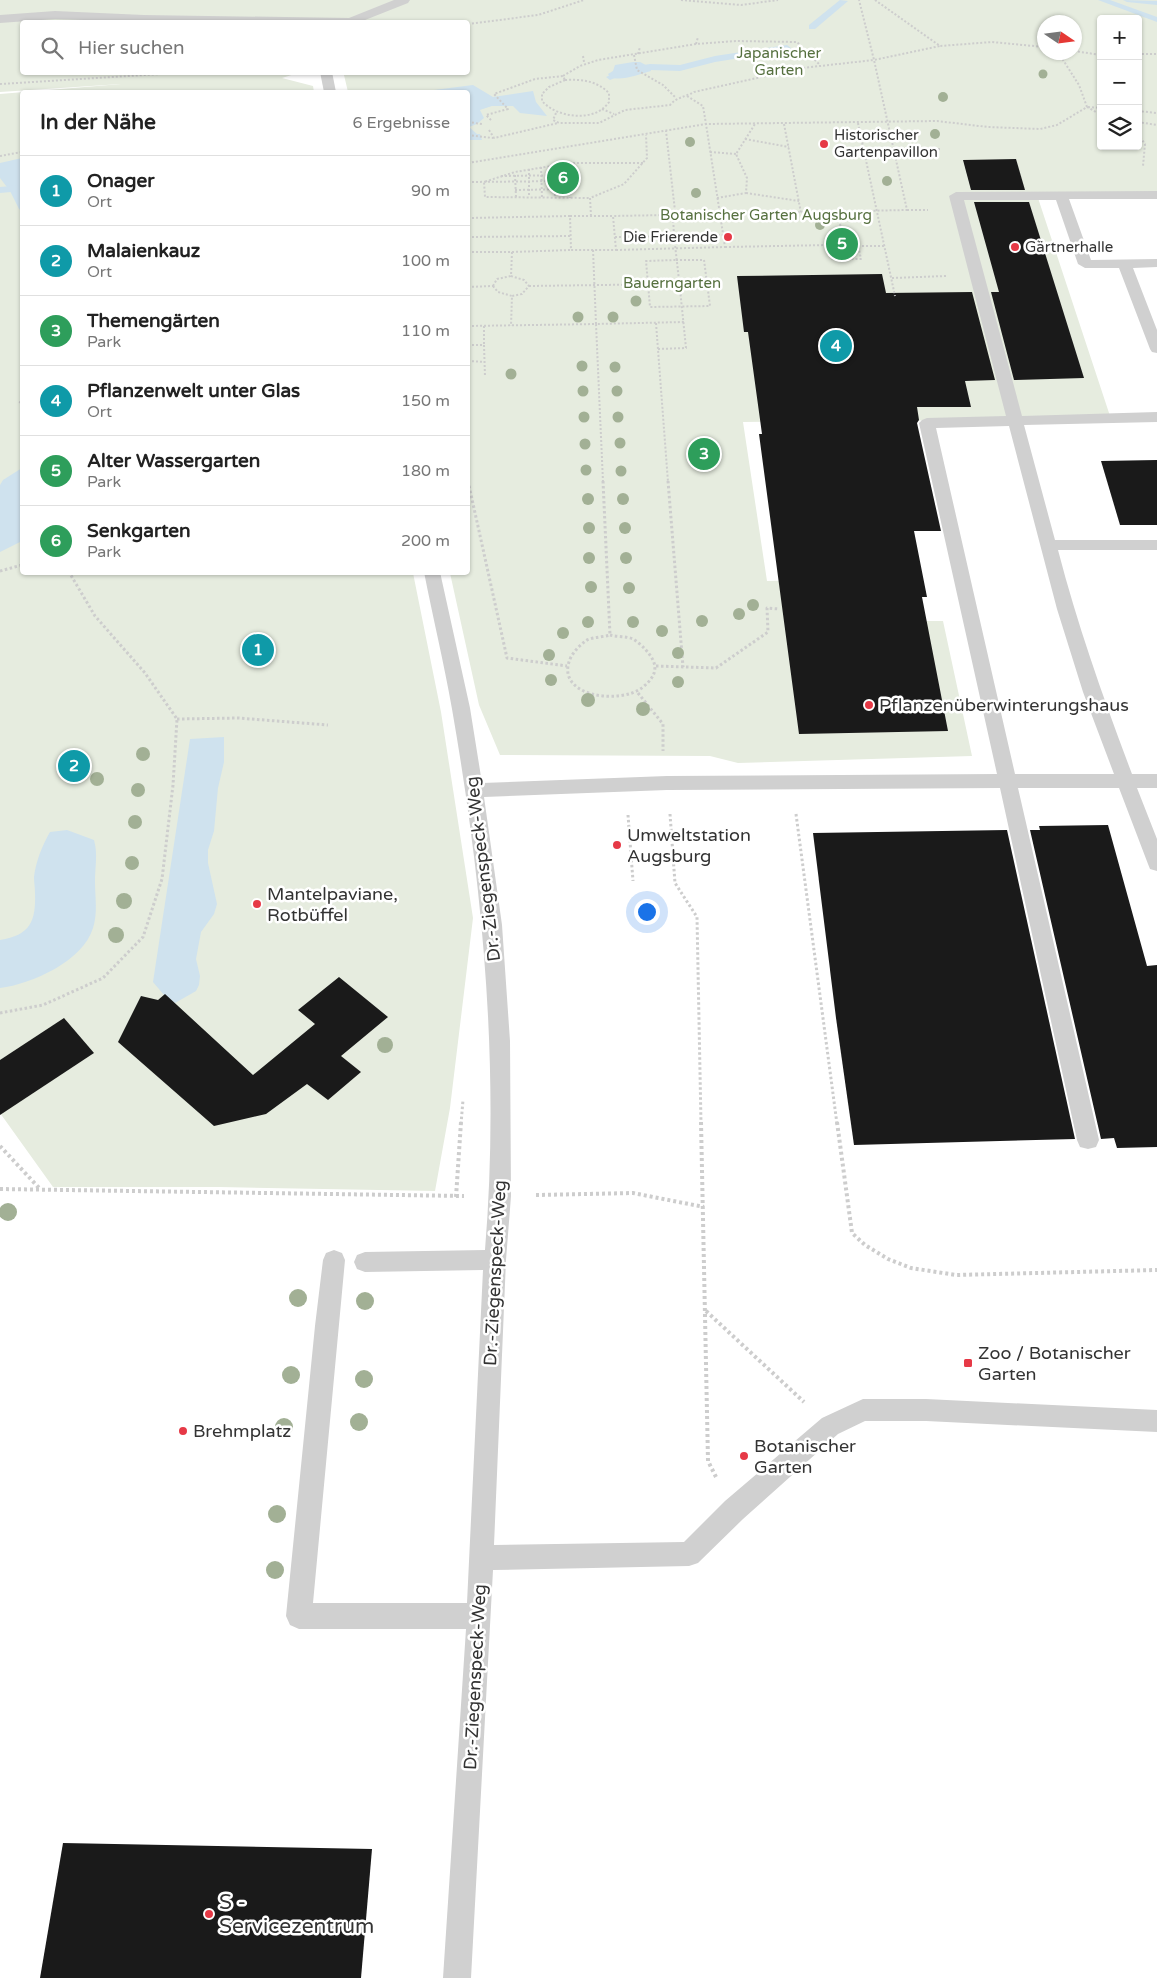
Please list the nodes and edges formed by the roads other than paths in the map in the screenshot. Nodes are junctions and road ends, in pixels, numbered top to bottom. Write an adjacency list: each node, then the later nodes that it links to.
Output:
1 (404, 0): 4 (lane)
2 (0, 19): 3 (lane)
3 (213, 20)
4 (355, 20)
5 (327, 75): 6 (lane)
6 (330, 90)
7 (1157, 194): 8 (lane)
8 (1061, 196): 10 (lane); 13 (lane)
9 (1157, 263): 10 (lane)
10 (1125, 264): 11 (lane)
11 (1157, 348)
12 (1157, 417): 13 (lane)
13 (1016, 420): 14 (lane); 19 (lane)
14 (1048, 545): 15 (lane); 17 (lane)
15 (1157, 545)
16 (433, 575): 20 (lane, Dr.-Ziegenspeck-Weg)
17 (1126, 781): 18 (lane); 19 (lane); 21 (lane)
18 (1157, 781)
19 (1009, 782): 20 (lane); 22 (lane)
20 (474, 790): 24 (lane, Dr.-Ziegenspeck-Weg)
21 (1157, 864)
22 (1088, 1140)
23 (334, 1260): 28 (lane)
24 (495, 1260): 25 (lane); 27 (lane, Dr.-Ziegenspeck-Weg)
25 (365, 1262)
26 (1157, 1421): 27 (lane)
27 (481, 1558): 28 (lane, Dr.-Ziegenspeck-Weg)
28 (479, 1616): 29 (lane, Dr.-Ziegenspeck-Weg)
29 (457, 1978)

